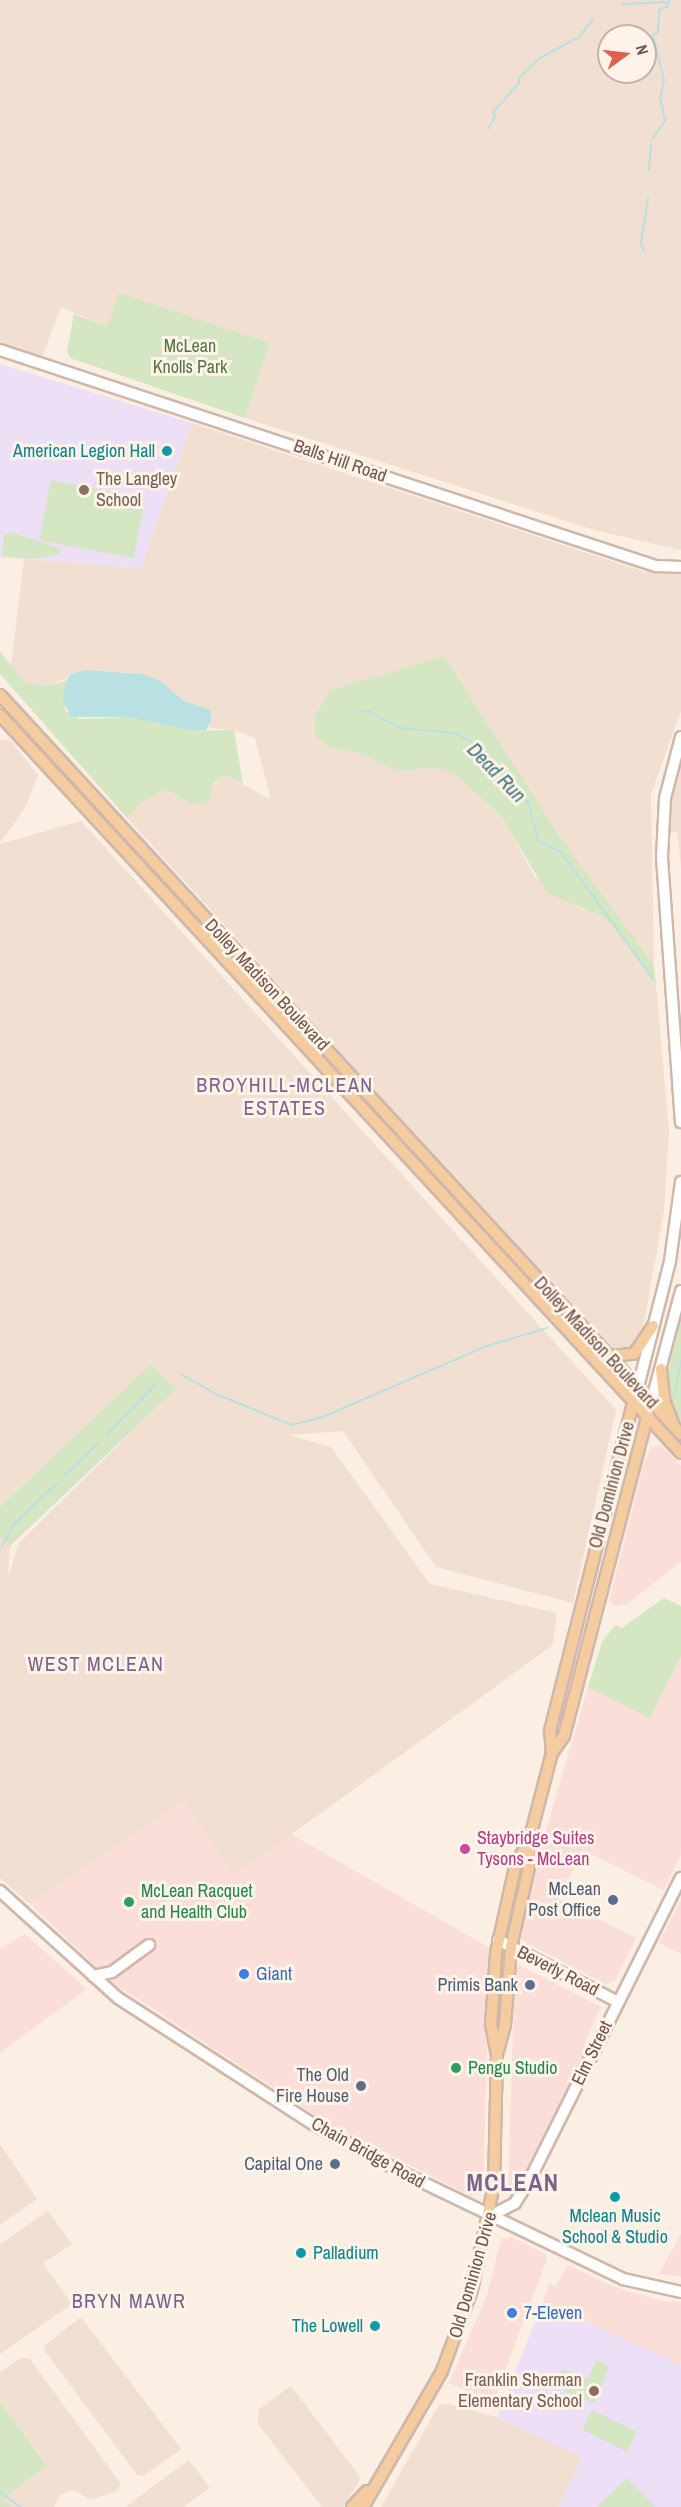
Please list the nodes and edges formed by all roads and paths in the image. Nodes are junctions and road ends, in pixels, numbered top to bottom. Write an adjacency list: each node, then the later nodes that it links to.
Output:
1 (0, 350): 2 (main road, Balls Hill Road)
2 (681, 567)
3 (0, 694): 10 (main road, Dolley Madison Boulevard)
4 (0, 715): 13 (main road, Dolley Madison Boulevard)
5 (681, 737): 6 (main road)
6 (681, 1122)
7 (681, 1182): 9 (main road, Old Dominion Drive)
8 (681, 1291): 11 (main road, Old Dominion Drive)
9 (653, 1326): 10 (main road); 12 (main road, Old Dominion Drive)
10 (609, 1356): 12 (main road, Dolley Madison Boulevard)
11 (660, 1369): 14 (main road, Old Dominion Drive); 16 (main road)
12 (638, 1388): 13 (main road, Old Dominion Drive); 14 (main road, Dolley Madison Boulevard)
13 (634, 1402): 15 (main road, Dolley Madison Boulevard); 20 (main road, Old Dominion Drive)
14 (651, 1403): 15 (main road, Old Dominion Drive); 16 (main road, Dolley Madison Boulevard)
15 (647, 1417): 17 (main road, Dolley Madison Boulevard); 18 (main road, Old Dominion Drive)
16 (678, 1432)
17 (669, 1441): 18 (main road); 19 (main road, Dolley Madison Boulevard)
18 (641, 1443): 20 (main road, Old Dominion Drive)
19 (681, 1453)
20 (552, 1753): 21 (main road, Old Dominion Drive)
21 (529, 1841): 24 (main road, Old Dominion Drive); 26 (main road, Old Dominion Drive)
22 (681, 1878): 28 (main road, Elm Street)
23 (0, 1890): 27 (main road, Chain Bridge Road)
24 (498, 1940): 26 (main road, Beverly Road); 29 (main road, Old Dominion Drive)
25 (149, 1945): 27 (main road)
26 (511, 1947): 28 (main road, Beverly Road); 29 (main road, Old Dominion Drive)
27 (93, 1976): 30 (main road, Chain Bridge Road)
28 (618, 2002): 30 (main road, Elm Street)
29 (497, 2055): 30 (main road, Old Dominion Drive)
30 (490, 2216): 31 (main road, Chain Bridge Road); 32 (main road, Old Dominion Drive)
31 (681, 2292)
32 (380, 2477): 33 (main road); 34 (main road, Old Dominion Drive)
33 (352, 2507)
34 (363, 2507)

